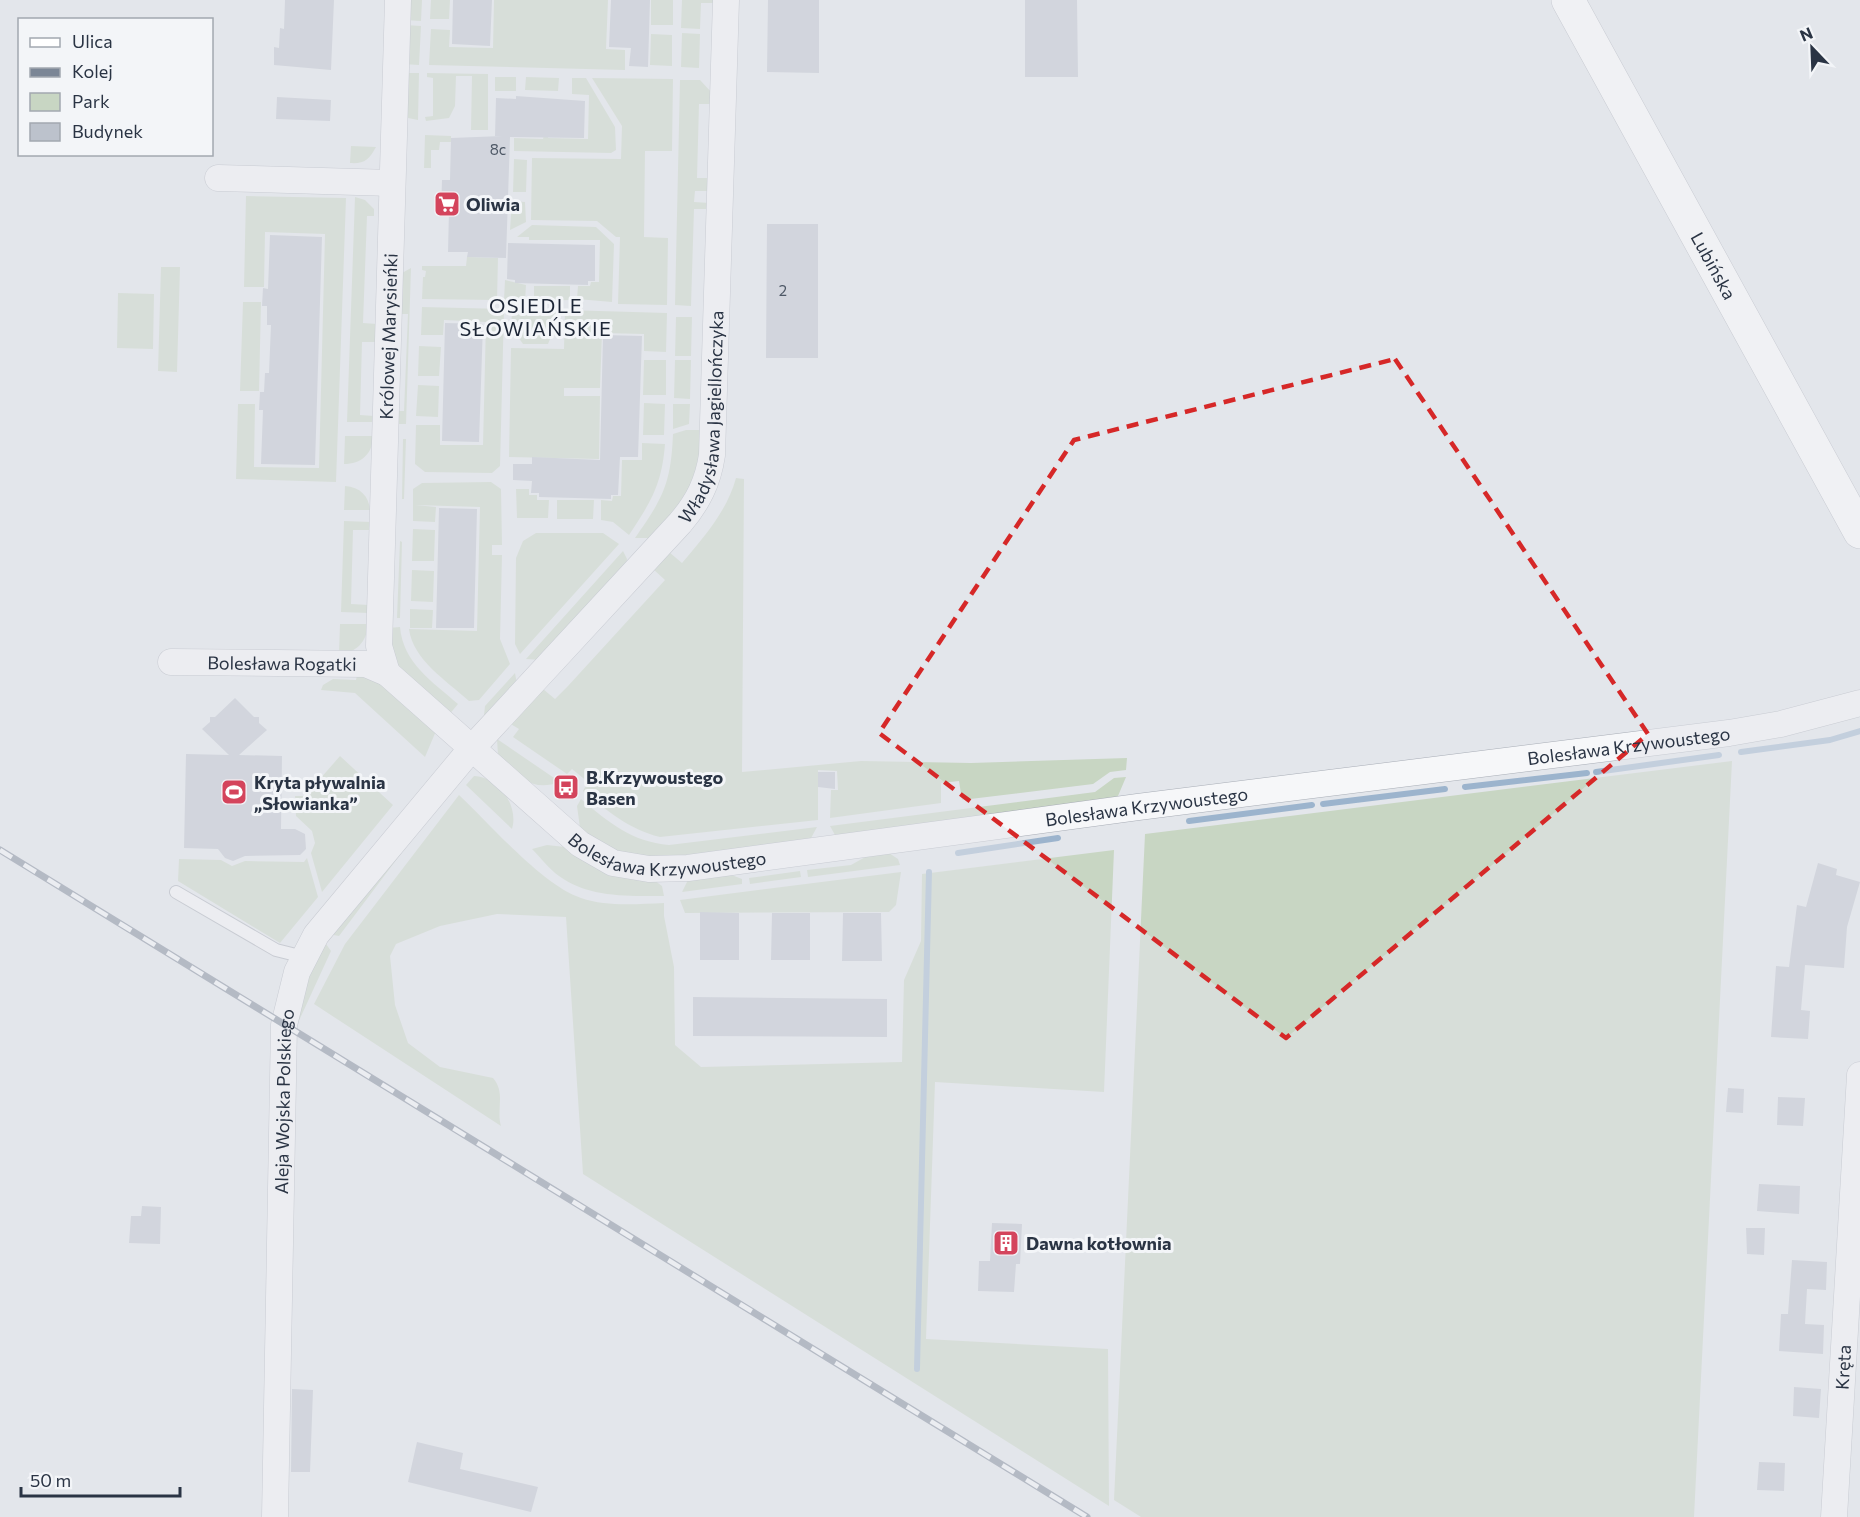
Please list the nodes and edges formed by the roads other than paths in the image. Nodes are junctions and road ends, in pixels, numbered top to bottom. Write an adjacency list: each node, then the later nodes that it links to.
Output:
1 (398, 0): 5 (street, Królowej Marysieńki)
2 (726, 0): 10 (street, Władysława Jagiellończyka)
3 (1568, 0): 6 (main road, Lubińska)
4 (218, 178): 5 (street)
5 (392, 183): 8 (street, Królowej Marysieńki)
6 (1860, 532)
7 (171, 662): 8 (street, Bolesława Rogatki)
8 (387, 673): 10 (street, Bolesława Rogatki)
9 (1860, 703): 10 (street, Bolesława Krzywoustego)
10 (471, 749): 12 (street, Aleja Wojska Polskiego)
11 (176, 892): 12 (lane)
12 (304, 957): 14 (street, Aleja Wojska Polskiego)
13 (1860, 1075): 15 (street, Kręta)
14 (275, 1517)
15 (1834, 1517)

